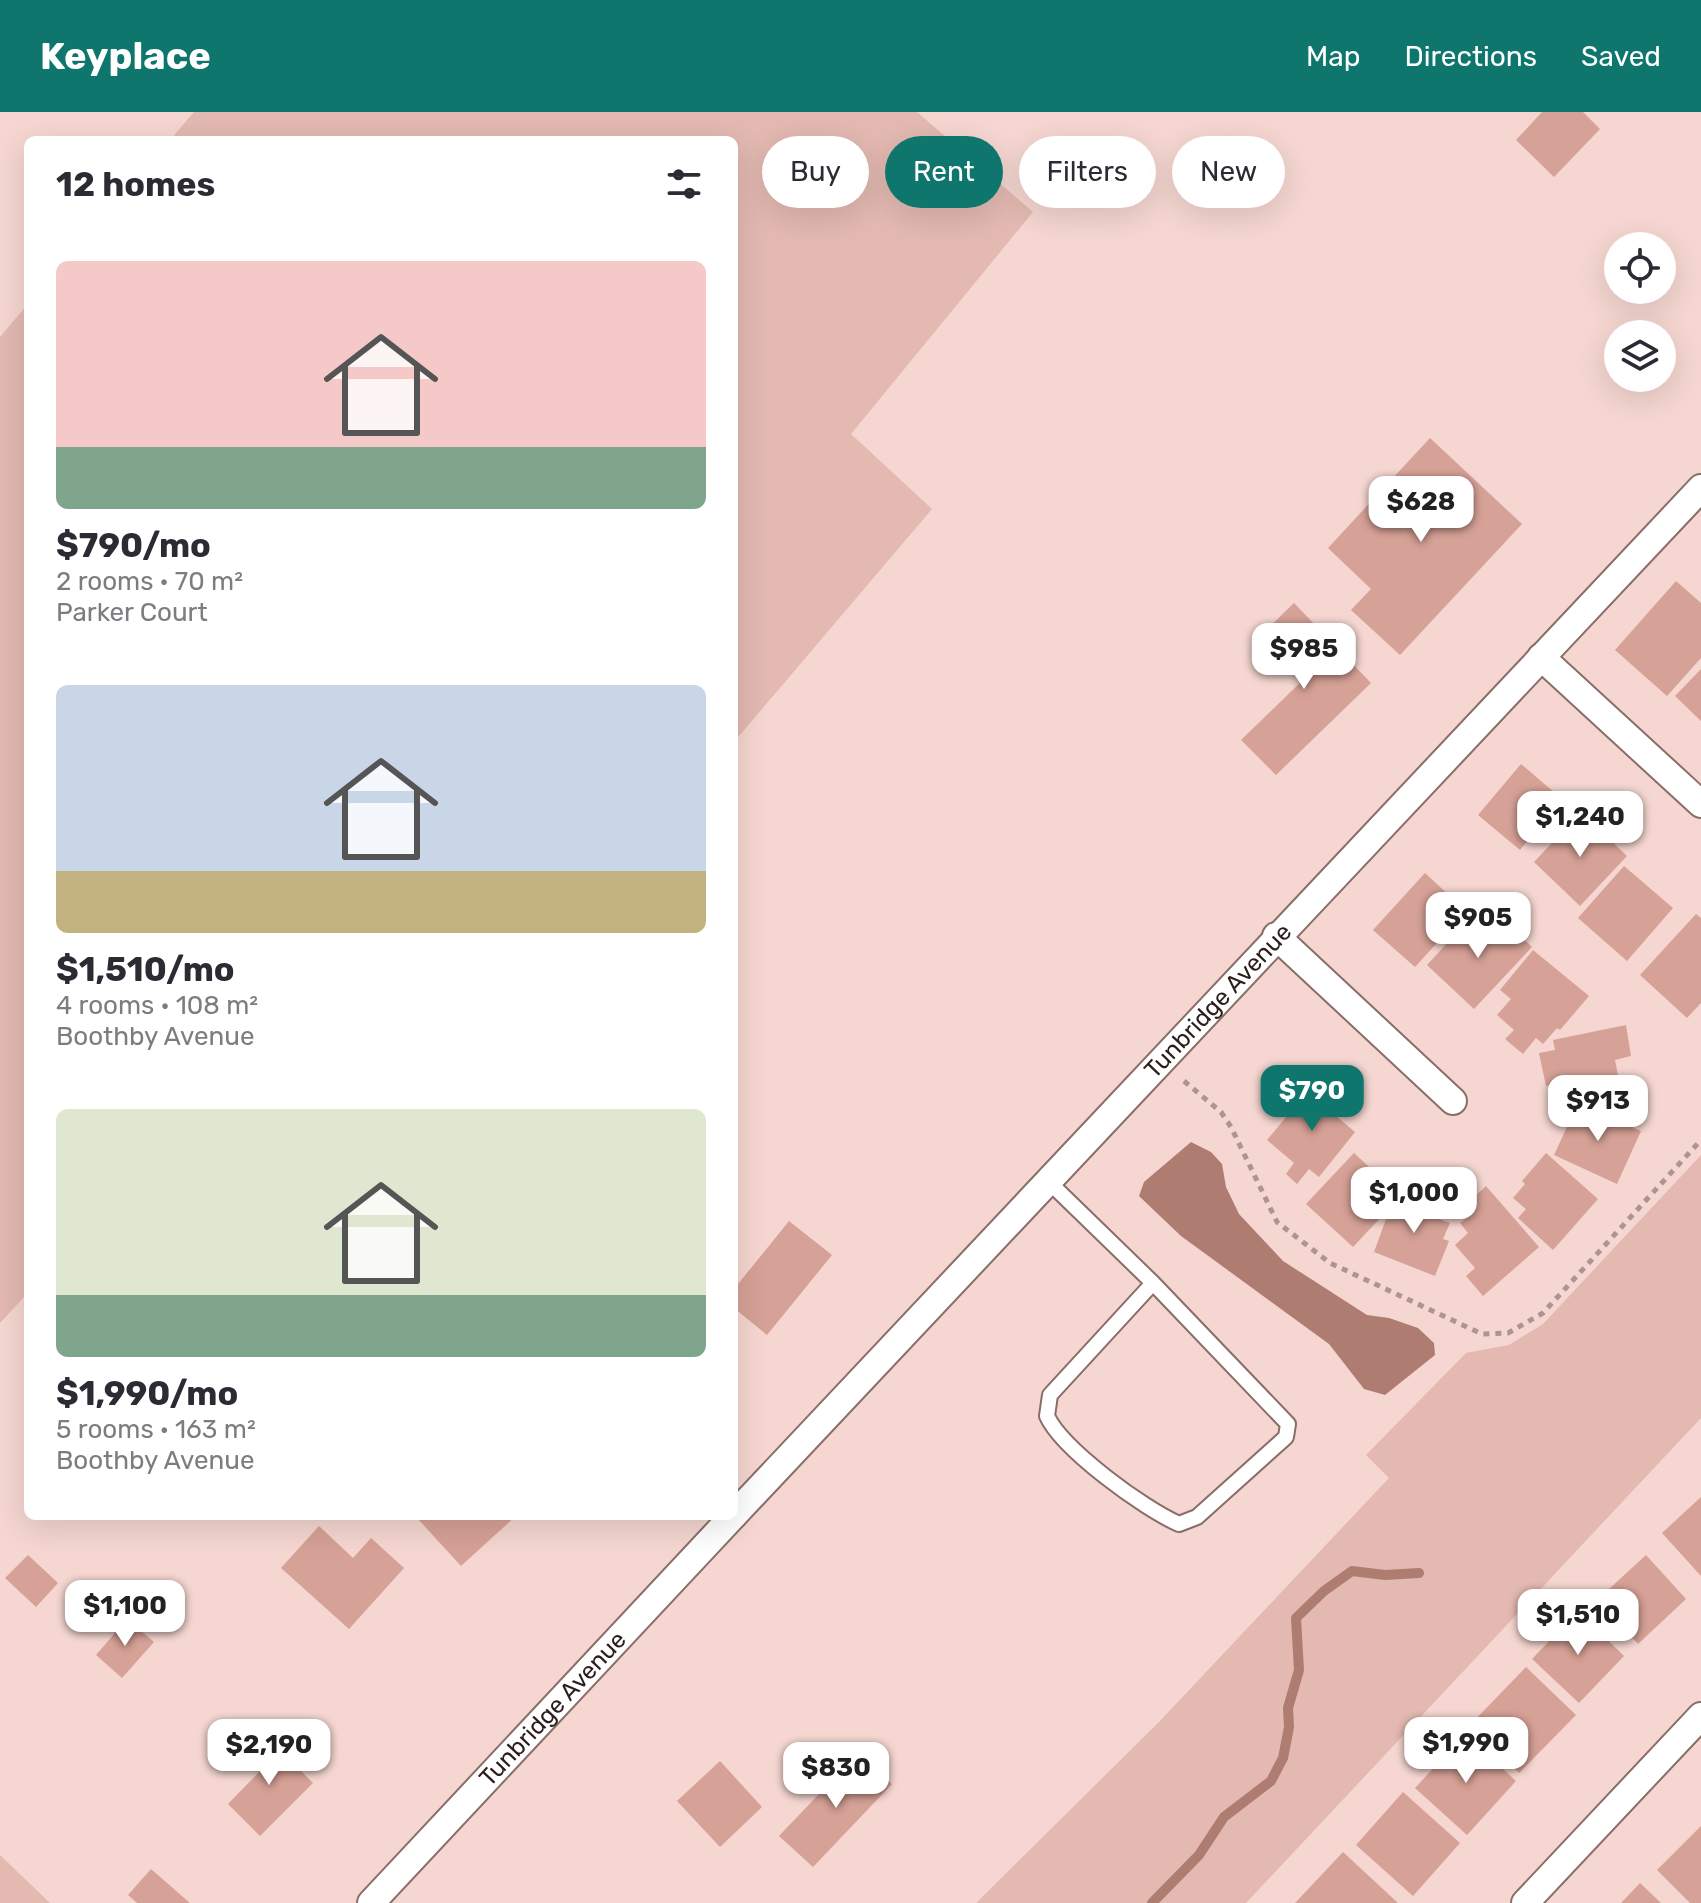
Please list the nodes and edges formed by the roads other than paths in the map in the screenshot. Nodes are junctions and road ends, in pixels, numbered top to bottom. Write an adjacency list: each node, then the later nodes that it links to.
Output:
1 (1701, 488): 2 (street, Tunbridge Avenue)
2 (1541, 657): 3 (street); 4 (street, Tunbridge Avenue)
3 (1701, 804)
4 (1276, 936): 5 (street); 6 (street, Tunbridge Avenue)
5 (1453, 1101)
6 (1048, 1181): 7 (lane); 8 (street, Tunbridge Avenue)
7 (1153, 1283): 7 (lane)
8 (738, 1512)
9 (730, 1520): 11 (street, Tunbridge Avenue)
10 (1701, 1716): 12 (street)
11 (371, 1903)
12 (1525, 1903)

